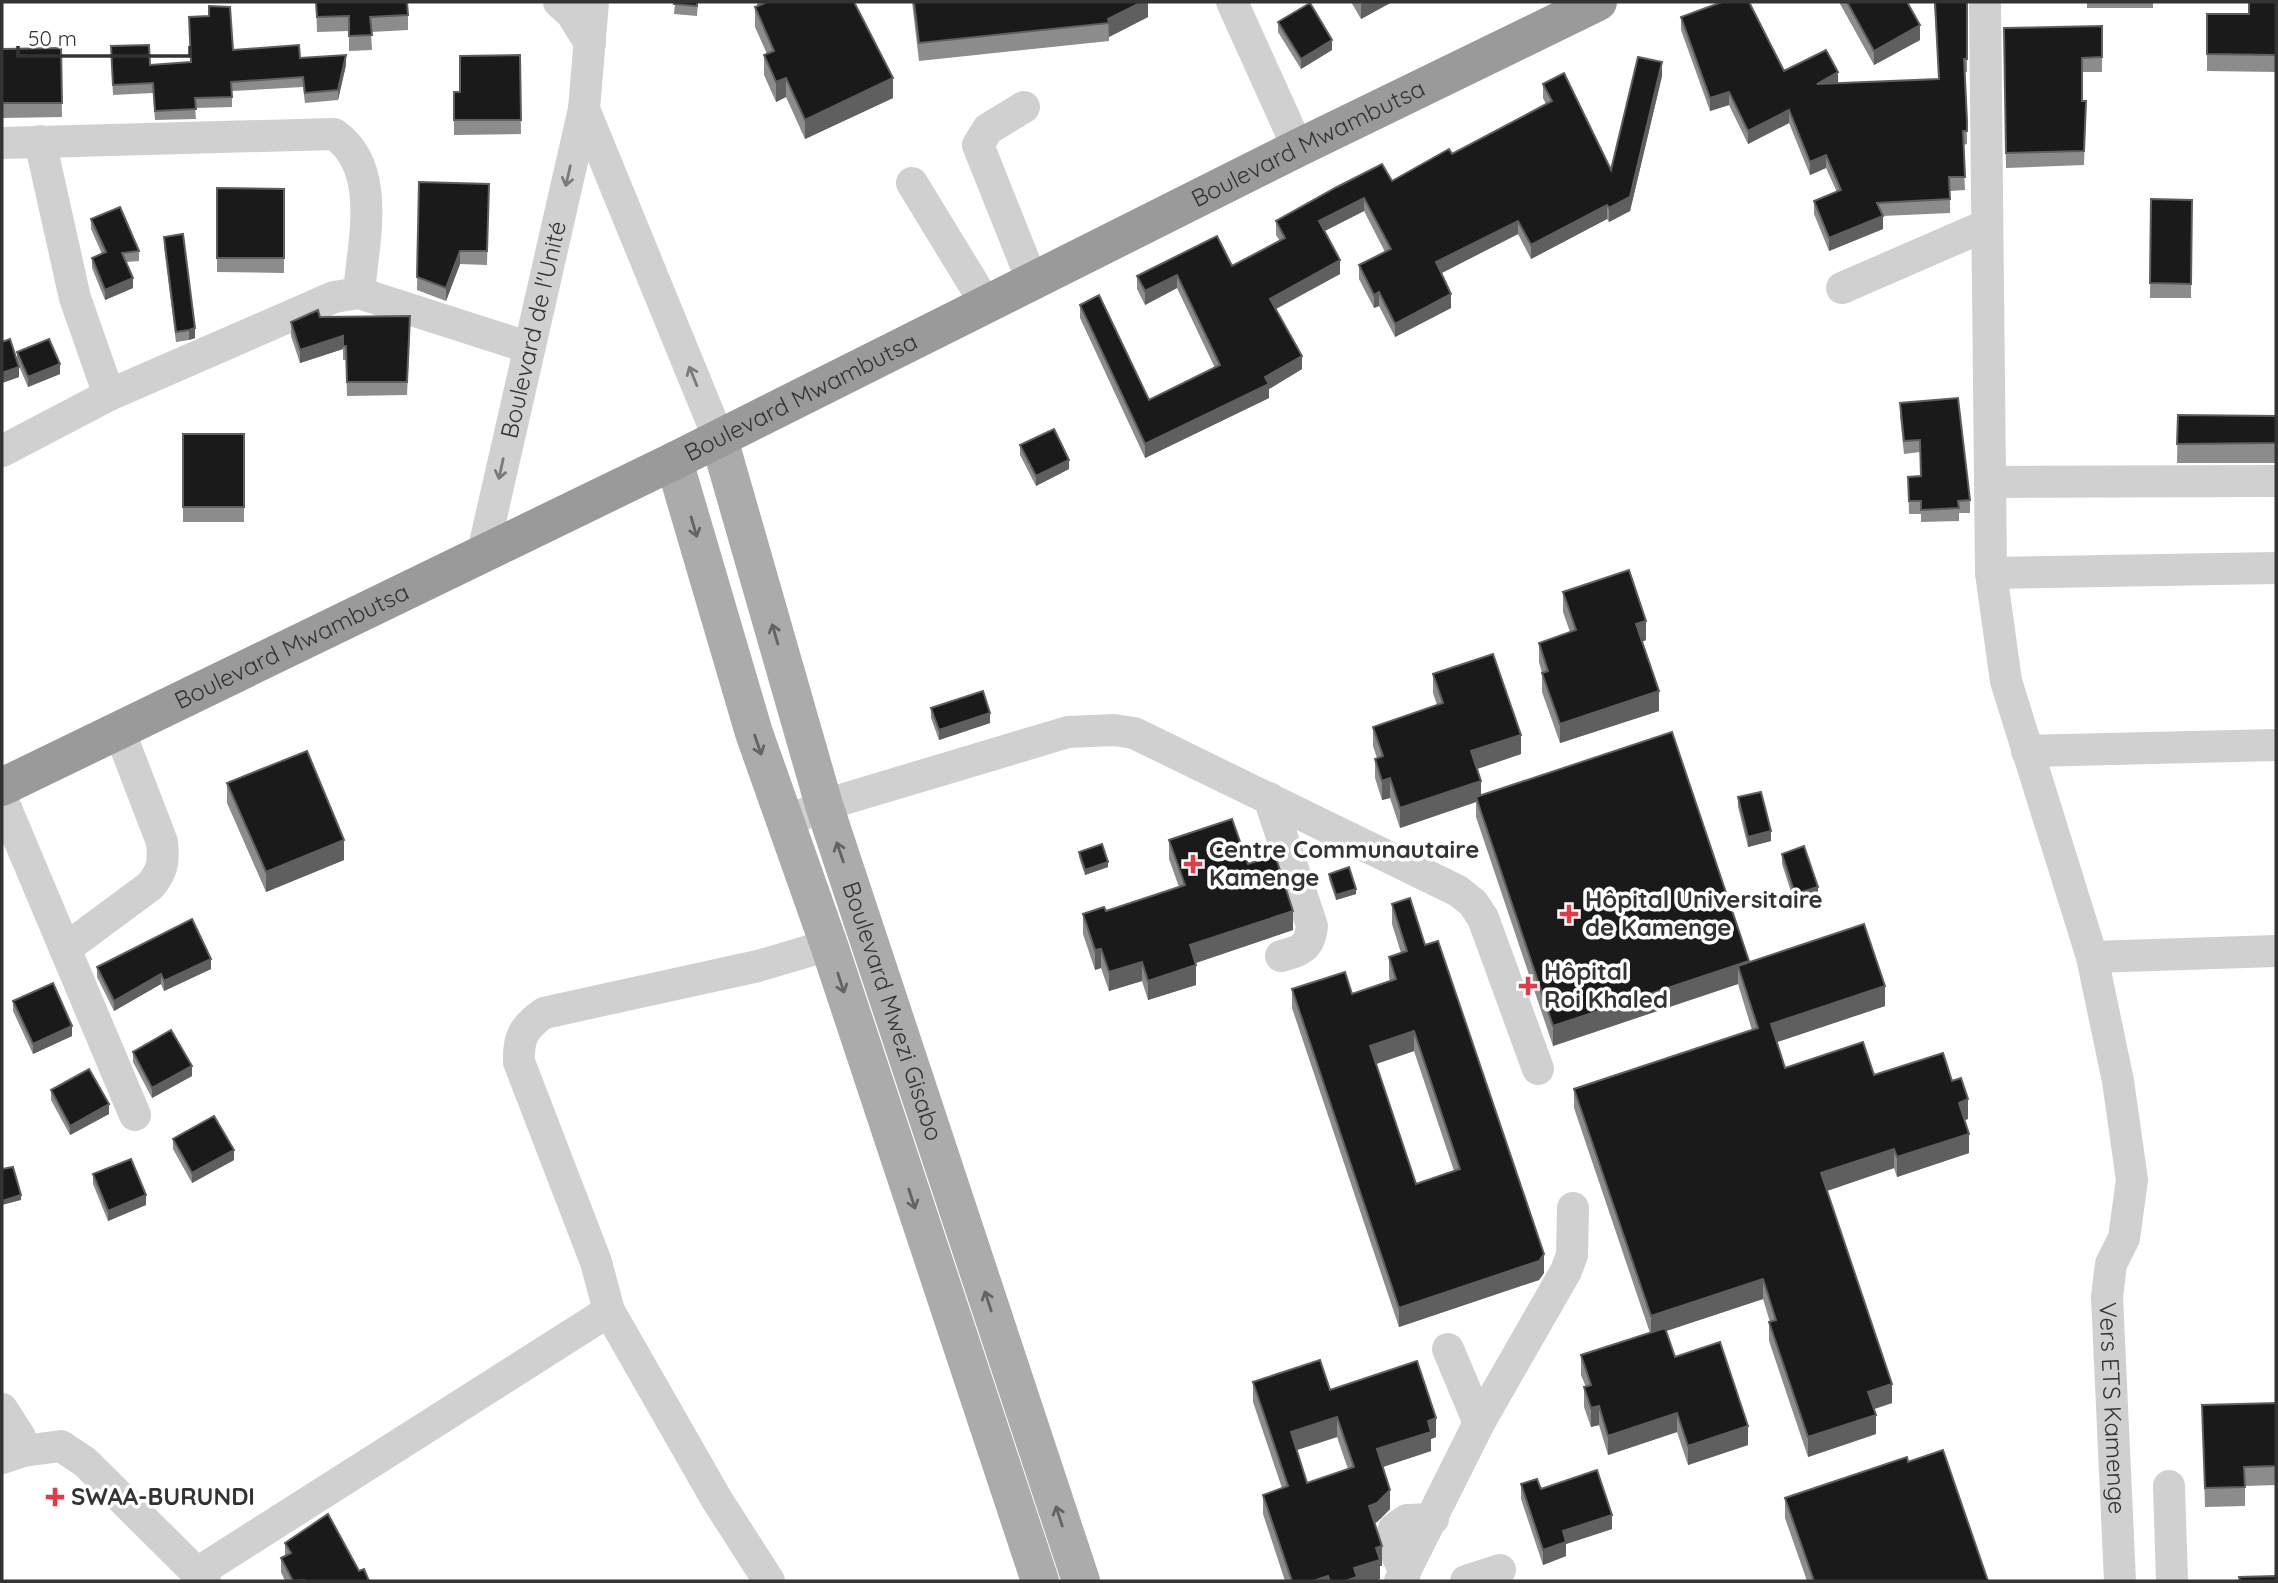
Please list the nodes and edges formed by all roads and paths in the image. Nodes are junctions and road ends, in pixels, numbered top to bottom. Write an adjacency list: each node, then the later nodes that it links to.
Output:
1 (559, 2): 6 (street)
2 (593, 2): 6 (street, Boulevard de l'Unité)
3 (1232, 2): 11 (street)
4 (1598, 2): 11 (highway, Boulevard Mwambutsa)
5 (1984, 2): 13 (street, Vers ETS Kamenge)
6 (590, 43): 8 (street, Boulevard de l'Unité)
7 (1024, 107): 14 (street)
8 (584, 109): 18 (street, Boulevard de l'Unité, one-way to 18); 20 (street, Boulevard de l'Unité, one-way to 8)
9 (40, 141): 10 (street); 16 (street); 19 (street)
10 (2, 143)
11 (1297, 148): 14 (highway, Boulevard Mwambutsa)
12 (912, 183): 17 (street)
13 (1987, 225): 15 (street); 24 (street, Vers ETS Kamenge)
14 (1033, 283): 17 (highway, Boulevard Mwambutsa)
15 (1842, 288)
16 (359, 293): 18 (street); 19 (street)
17 (987, 306): 20 (highway, Boulevard Mwambutsa)
18 (527, 347): 25 (street, Boulevard de l'Unité, one-way to 25)
19 (109, 395): 21 (street)
20 (719, 439): 22 (highway, Boulevard Mwambutsa); 34 (main road, Boulevard Mwezi Gisabo, one-way to 20)
21 (2, 451)
22 (674, 461): 25 (highway, Boulevard Mwambutsa); 35 (main road, Boulevard Mwezi Gisabo, one-way to 35)
23 (2276, 481): 24 (street)
24 (1990, 482): 27 (street, Vers ETS Kamenge)
25 (482, 552): 28 (highway, Boulevard Mwambutsa)
26 (2276, 568): 27 (street)
27 (1991, 573): 30 (street, Vers ETS Kamenge)
28 (119, 730): 31 (highway, Boulevard Mwambutsa); 37 (street)
29 (2276, 745): 30 (street)
30 (2027, 751): 40 (street, Vers ETS Kamenge)
31 (2, 788)
32 (1269, 798): 34 (street); 39 (street); 41 (street)
33 (2, 799): 37 (street)
34 (824, 805): 35 (street); 45 (main road, Boulevard Mwezi Gisabo, one-way to 34)
35 (784, 823): 36 (main road, Boulevard Mwezi Gisabo)
36 (829, 945): 44 (street); 47 (main road, Boulevard Mwezi Gisabo, one-way to 47)
37 (65, 949): 42 (street)
38 (2276, 951): 40 (street)
39 (1281, 956)
40 (2092, 957): 59 (street, Vers ETS Kamenge)
41 (1538, 1069)
42 (135, 1115)
43 (1573, 1208): 49 (street)
44 (609, 1311): 53 (street); 55 (street)
45 (1004, 1349): 47 (main road); 57 (main road, Boulevard Mwezi Gisabo, one-way to 45)
46 (1448, 1349): 49 (street)
47 (966, 1363): 56 (main road, Boulevard Mwezi Gisabo)
48 (2, 1409): 50 (street)
49 (1479, 1423): 54 (street)
50 (12, 1455): 53 (street)
51 (2169, 1486): 60 (street)
52 (1500, 1570): 58 (street)
53 (201, 1577)
54 (1402, 1577)
55 (769, 1581)
56 (1040, 1581)
57 (1081, 1581)
58 (1466, 1581)
59 (2120, 1581)
60 (2172, 1581)

